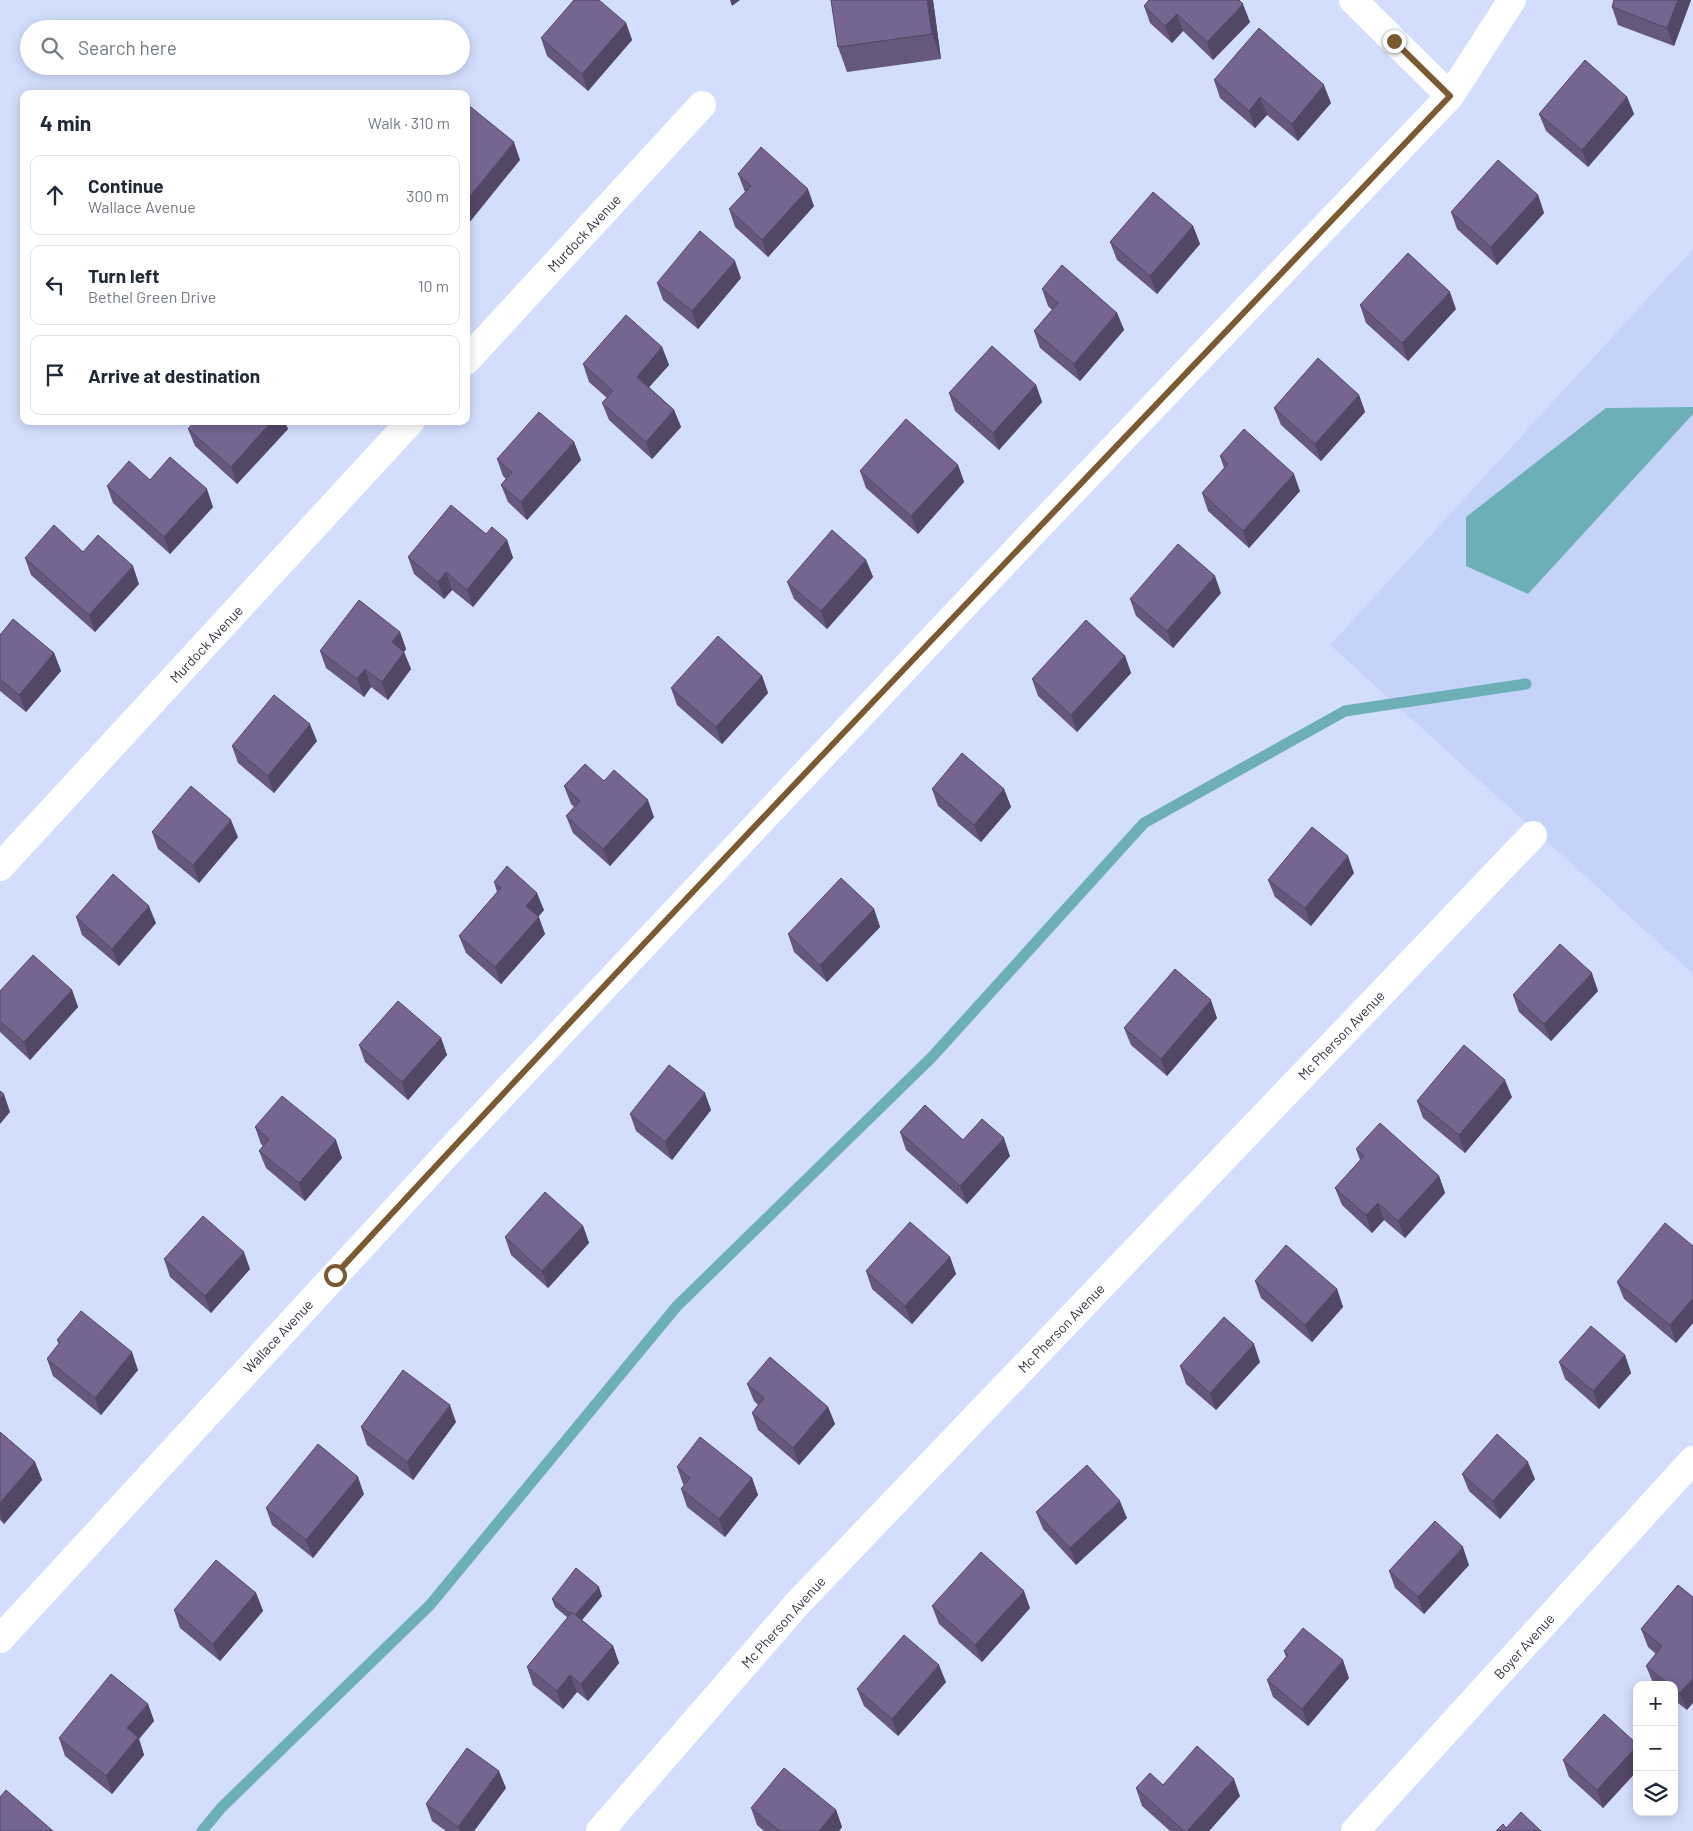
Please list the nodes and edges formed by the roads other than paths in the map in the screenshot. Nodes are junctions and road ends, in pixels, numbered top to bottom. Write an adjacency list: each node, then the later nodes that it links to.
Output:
1 (1353, 0): 3 (street)
2 (1512, 0): 3 (street, Wallace Avenue)
3 (1450, 96): 10 (street, Wallace Avenue)
4 (702, 105): 5 (street, Murdock Avenue)
5 (470, 358)
6 (407, 425): 8 (street, Murdock Avenue)
7 (1533, 835): 11 (street, Mc Pherson Avenue)
8 (0, 868)
9 (1693, 1460): 12 (street, Boyer Avenue)
10 (0, 1639)
11 (600, 1831)
12 (1355, 1831)

